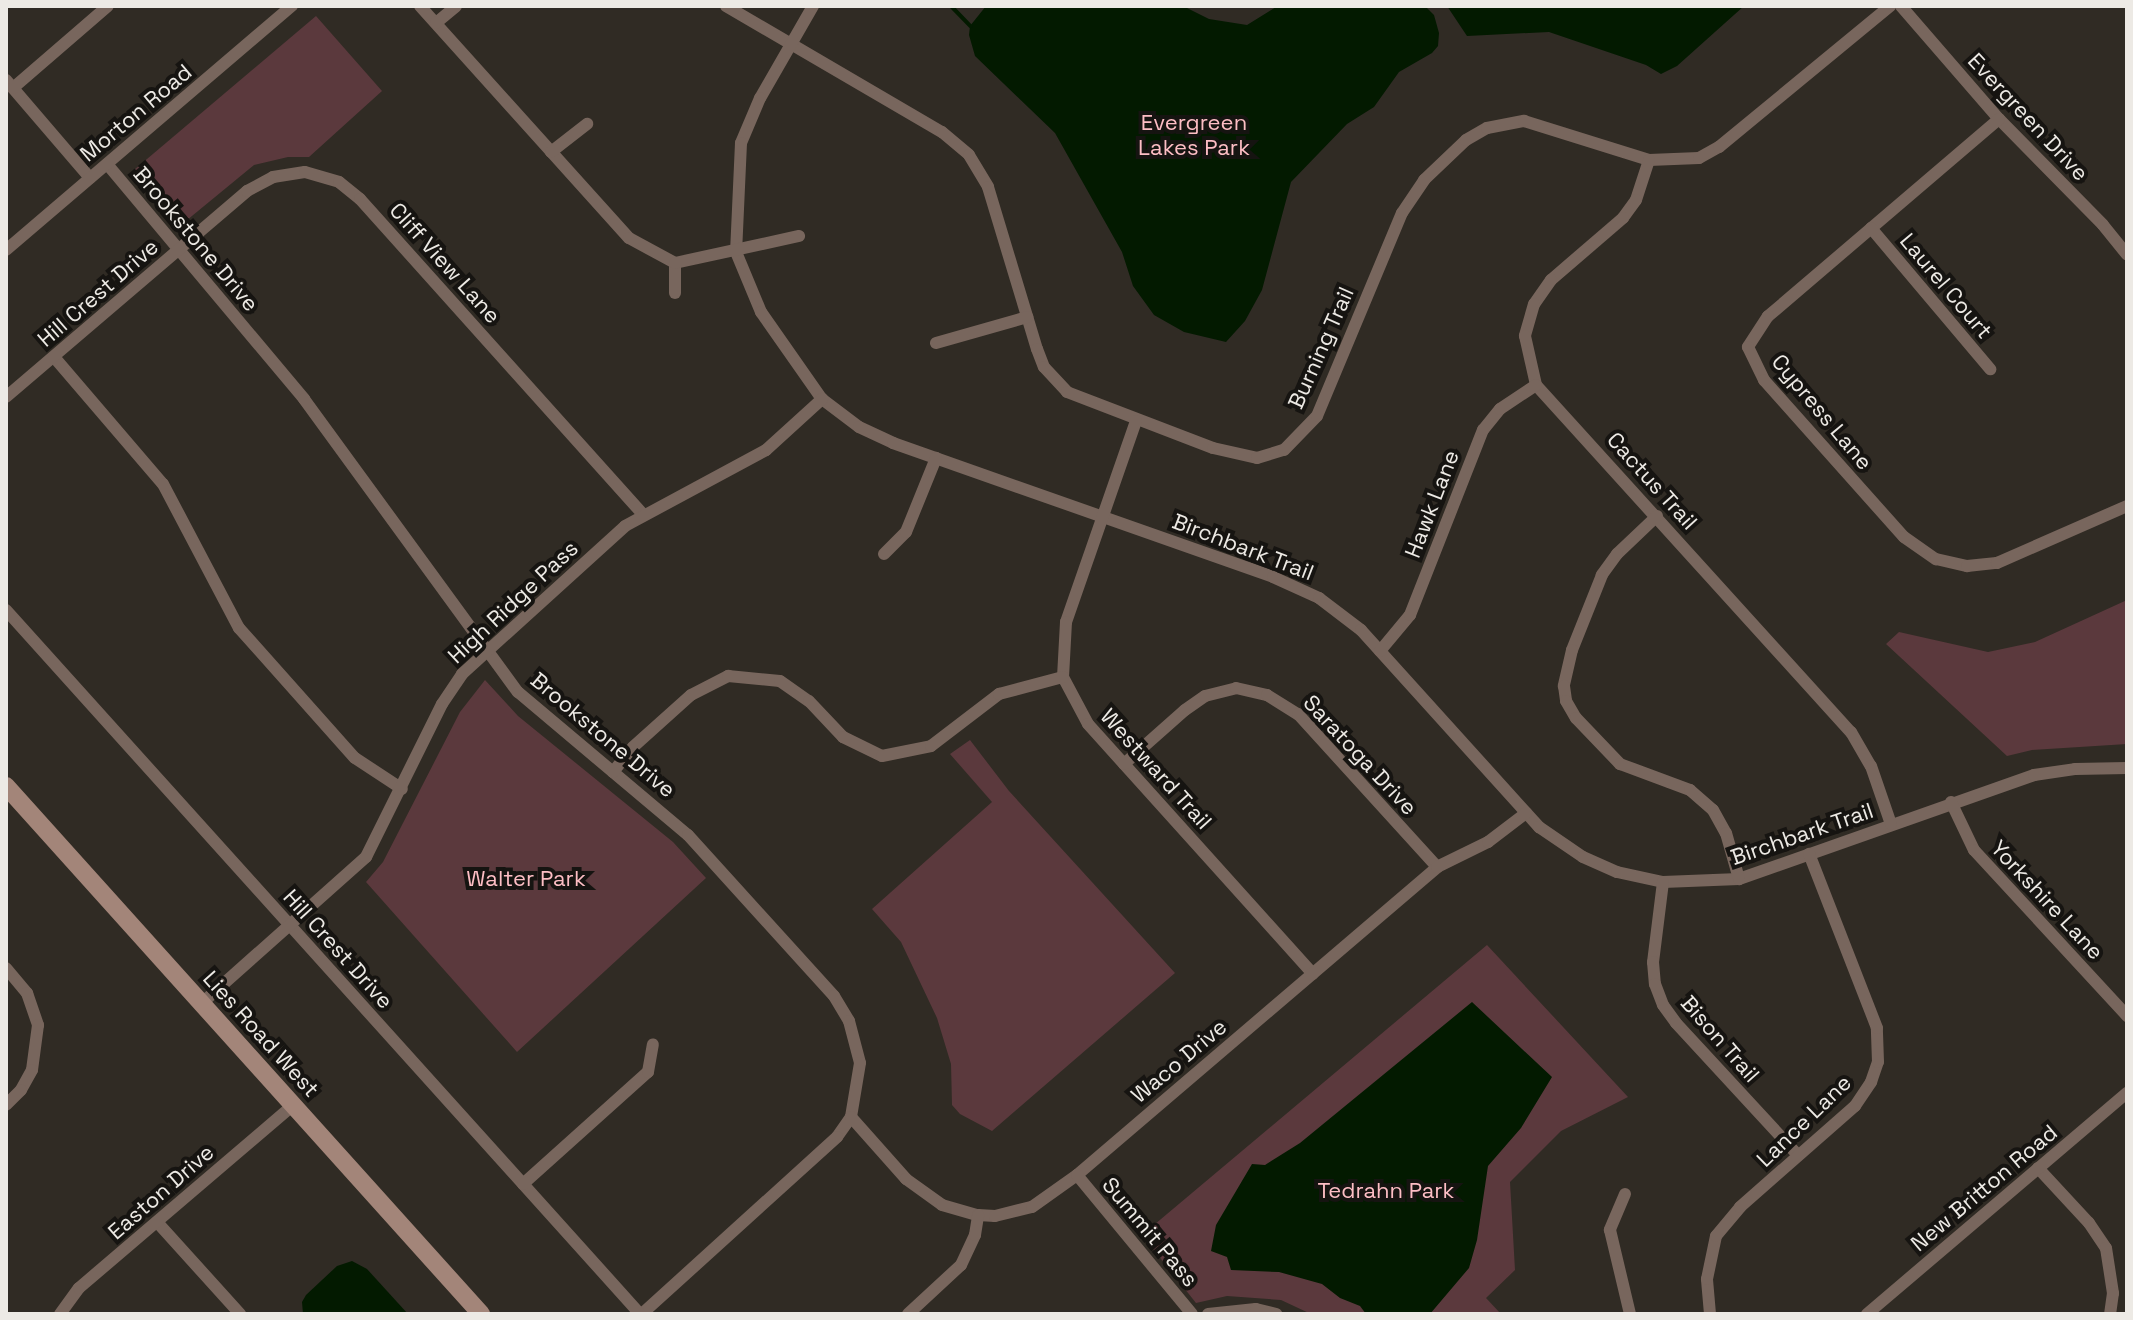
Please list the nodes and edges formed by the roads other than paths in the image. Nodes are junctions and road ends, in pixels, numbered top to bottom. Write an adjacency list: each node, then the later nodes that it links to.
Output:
1 (108, 6): 11 (street)
2 (292, 6): 16 (street, Morton Road)
3 (420, 6): 9 (street)
4 (456, 6): 9 (street)
5 (726, 6): 10 (street, Burning Trail)
6 (813, 6): 10 (street, Birchbark Trail)
7 (1890, 6): 15 (street, Burning Trail)
8 (1901, 6): 12 (street, Evergreen Drive)
9 (436, 23): 14 (street)
10 (791, 44): 22 (street, Birchbark Trail); 26 (street, Burning Trail)
11 (9, 84): 17 (street)
12 (1999, 119): 18 (street, Cypress Lane); 23 (street, Evergreen Drive)
13 (587, 124): 14 (street)
14 (551, 152): 24 (street)
15 (1649, 160): 30 (street); 33 (street, Burning Trail)
16 (107, 164): 17 (street, Morton Road); 21 (street, Brookstone Drive)
17 (90, 178): 20 (street, Morton Road)
18 (1871, 228): 29 (street, Laurel Court); 35 (street, Cypress Lane)
19 (799, 236): 22 (street)
20 (6, 250)
21 (179, 250): 28 (street, Hill Crest Drive); 36 (street, Cliff View Lane); 41 (street, Brookstone Drive)
22 (736, 252): 24 (street); 32 (street, Birchbark Trail)
23 (2127, 255)
24 (675, 263): 25 (street)
25 (675, 293)
26 (1027, 317): 27 (street); 33 (street, Burning Trail)
27 (936, 343)
28 (54, 357): 31 (street, Hill Crest Drive); 48 (street)
29 (1990, 369)
30 (1536, 385): 37 (street, Cactus Trail); 42 (street, Hawk Lane)
31 (6, 397)
32 (822, 399): 34 (street, Birchbark Trail); 36 (street, High Ridge Pass)
33 (1136, 421): 38 (street, Westward Trail)
34 (936, 458): 38 (street, Birchbark Trail); 39 (street)
35 (2127, 506)
36 (643, 514): 41 (street, High Ridge Pass)
37 (1657, 516): 51 (street, Cactus Trail); 54 (street)
38 (1102, 517): 42 (street, Birchbark Trail); 43 (street, Westward Trail)
39 (884, 554)
40 (6, 610): 56 (street, Hill Crest Drive)
41 (487, 650): 46 (street, Brookstone Drive); 48 (street, High Ridge Pass)
42 (1380, 651): 50 (street, Birchbark Trail)
43 (1063, 677): 44 (street, Westward Trail); 46 (street)
44 (1124, 764): 53 (street, Saratoga Drive); 58 (street, Westward Trail)
45 (2127, 768): 49 (street, Birchbark Trail)
46 (613, 772): 65 (street, Brookstone Drive)
47 (6, 786): 59 (street, Lies Road West)
48 (402, 789): 56 (street, High Ridge Pass)
49 (1951, 802): 51 (street, Birchbark Trail); 60 (street, Yorkshire Lane)
50 (1526, 813): 53 (street, Waco Drive); 55 (street, Birchbark Trail)
51 (1891, 824): 52 (street, Birchbark Trail)
52 (1809, 854): 54 (street, Birchbark Trail); 66 (street, Lance Lane)
53 (1437, 867): 58 (street, Waco Drive)
54 (1739, 879): 55 (street, Birchbark Trail)
55 (1663, 882): 66 (street, Bison Trail)
56 (290, 926): 59 (street, High Ridge Pass); 69 (street, Hill Crest Drive)
57 (6, 968): 63 (street)
58 (1313, 974): 68 (street, Waco Drive)
59 (202, 1003): 64 (street, Lies Road West)
60 (2127, 1016)
61 (653, 1044): 69 (street)
62 (2127, 1093): 67 (street, New Britton Road)
63 (6, 1105)
64 (293, 1105): 72 (street, Easton Drive); 75 (street, Lies Road West)
65 (851, 1117): 71 (street, Waco Drive); 76 (street, Brookstone Drive)
66 (1798, 1155): 82 (street, Lance Lane)
67 (2038, 1168): 83 (street, New Britton Road); 84 (street)
68 (1077, 1175): 71 (street, Waco Drive); 78 (street, Summit Pass)
69 (523, 1184): 76 (street, Hill Crest Drive)
70 (1625, 1194): 81 (street)
71 (978, 1215): 77 (street)
72 (157, 1222): 73 (street, Easton Drive); 74 (street)
73 (60, 1314)
74 (240, 1314)
75 (481, 1314)
76 (641, 1314)
77 (908, 1314)
78 (1192, 1314)
79 (1208, 1314): 80 (street)
80 (1276, 1314)
81 (1630, 1314)
82 (1710, 1314)
83 (1867, 1314)
84 (2110, 1314)

